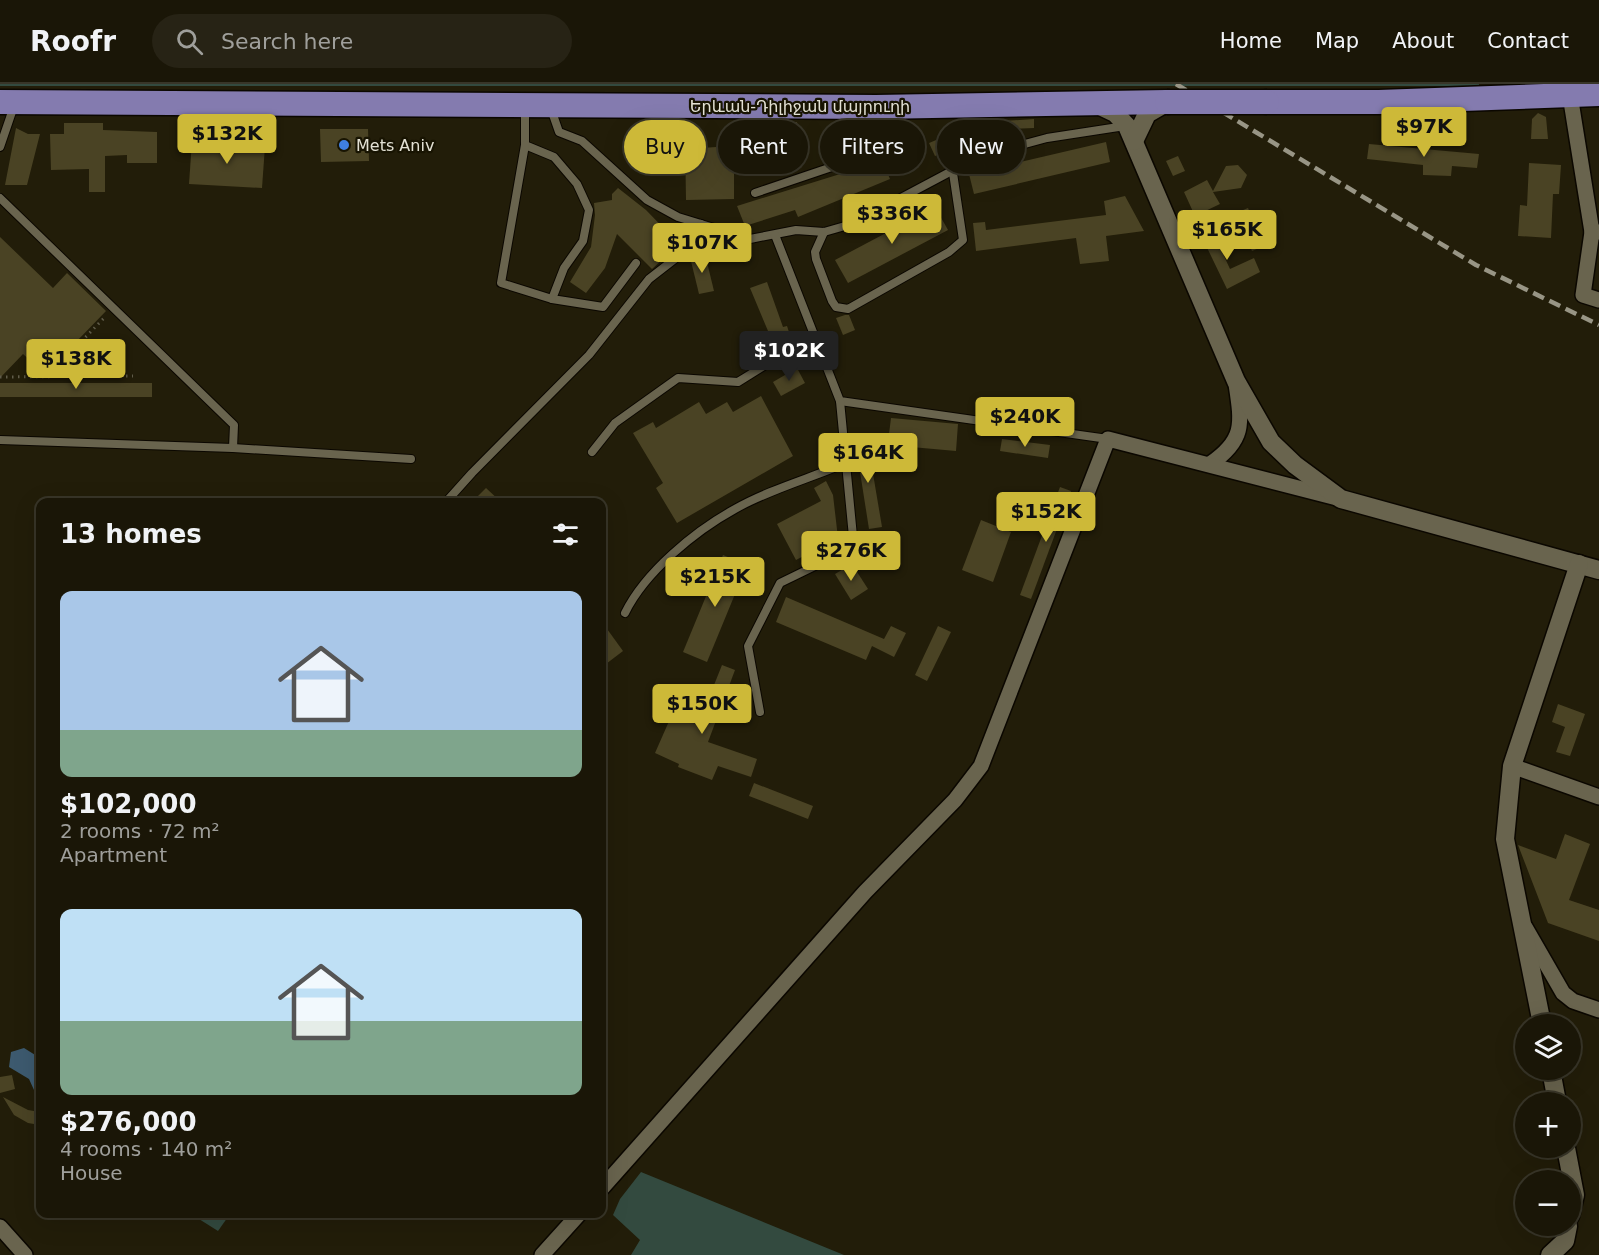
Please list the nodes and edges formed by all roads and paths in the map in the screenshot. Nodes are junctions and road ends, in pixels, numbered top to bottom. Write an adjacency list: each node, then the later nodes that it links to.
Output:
1 (1599, 94): 2 (highway, Երևան-Դիլիջան մայրուղի)
2 (1570, 95): 4 (highway, Երևան-Դիլիջան մայրուղի, bridge); 19 (street)
3 (8, 102): 6 (highway, Երևան-Դիլիջան մայրուղի); 12 (lane)
4 (1167, 102): 5 (highway, Երևան-Դիլիջան մայրուղի); 9 (street)
5 (1095, 104): 8 (highway, Երևան-Դիլիջան մայրուղի); 9 (street)
6 (525, 105): 7 (highway, Երևան-Դիլիջան մայրուղի); 11 (lane)
7 (549, 105): 8 (highway, Երևան-Դիլիջան մայրուղի); 17 (lane)
8 (876, 107): 15 (lane)
9 (1130, 133): 10 (lane); 29 (street)
10 (1025, 144)
11 (525, 145): 22 (lane); 22 (lane)
12 (0, 147)
13 (949, 174): 18 (lane)
14 (953, 174): 18 (lane)
15 (755, 194)
16 (0, 198): 24 (lane)
17 (701, 224): 20 (lane); 38 (lane)
18 (824, 232): 20 (lane)
19 (1596, 232): 23 (street)
20 (775, 235): 25 (lane)
21 (636, 263): 22 (lane)
22 (552, 299)
23 (1599, 300)
24 (114, 309): 28 (path); 33 (lane)
25 (814, 335): 30 (lane); 34 (lane)
26 (133, 376): 28 (path)
27 (0, 377): 28 (path)
28 (48, 377)
29 (1236, 381): 37 (street); 39 (street)
30 (840, 401): 31 (lane); 36 (lane)
31 (1108, 439): 37 (street); 49 (street)
32 (0, 440): 33 (lane)
33 (233, 448): 35 (lane)
34 (592, 452)
35 (411, 459)
36 (846, 463): 42 (lane); 43 (lane)
37 (1210, 464): 39 (street)
38 (450, 498)
39 (1341, 499): 40 (street)
40 (1580, 564): 41 (street); 44 (street)
41 (1599, 570)
42 (625, 613)
43 (760, 712)
44 (1512, 766): 45 (street); 46 (street)
45 (1599, 797)
46 (1521, 919): 47 (street); 48 (street)
47 (1599, 1010)
48 (1540, 1014)
49 (606, 1183)
50 (575, 1218): 54 (street)
51 (0, 1227): 53 (street)
52 (1567, 1240): 55 (street)
53 (25, 1255)
54 (542, 1255)
55 (1550, 1255)

